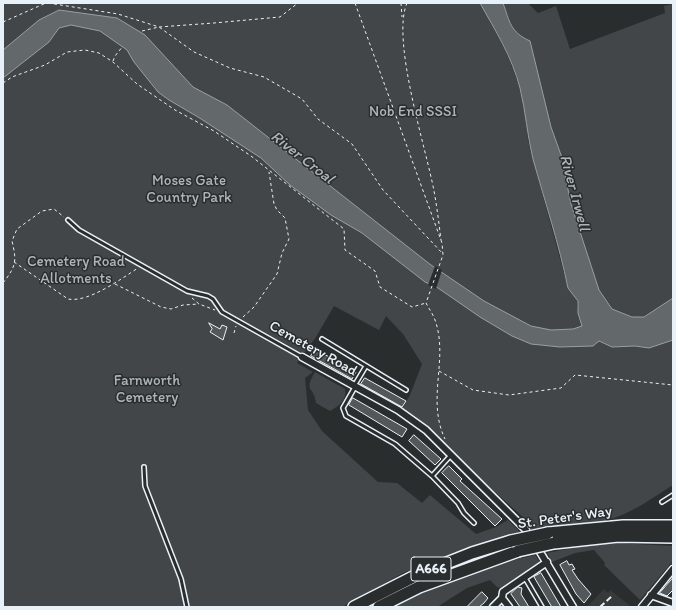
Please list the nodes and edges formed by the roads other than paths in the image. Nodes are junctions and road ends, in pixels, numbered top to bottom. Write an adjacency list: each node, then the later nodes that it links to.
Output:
1 (68, 220): 3 (lane, Cemetery Road)
2 (322, 339): 4 (lane)
3 (302, 357): 5 (street, Cemetery Road)
4 (366, 366): 5 (lane); 6 (lane)
5 (354, 387): 7 (street, Cemetery Road); 9 (lane)
6 (406, 390)
7 (451, 454): 9 (lane); 14 (street, Cemetery Road)
8 (144, 467): 23 (lane)
9 (432, 476): 12 (lane)
10 (673, 495): 11 (lane)
11 (662, 502)
12 (474, 523)
13 (673, 526): 24 (highway, St. Peter's Way / A666, bridge)
14 (526, 530)
15 (673, 537): 25 (highway, St. Peter's Way / A666, bridge)
16 (540, 552): 17 (street)
17 (547, 562): 19 (street); 29 (street)
18 (673, 568): 20 (street)
19 (525, 578): 21 (street); 28 (lane)
20 (651, 595): 22 (street); 30 (street)
21 (502, 598): 26 (street); 27 (street)
22 (672, 602)
23 (187, 607)
24 (354, 607)
25 (379, 607)
26 (493, 607)
27 (509, 607)
28 (542, 607)
29 (573, 607)
30 (642, 607)

